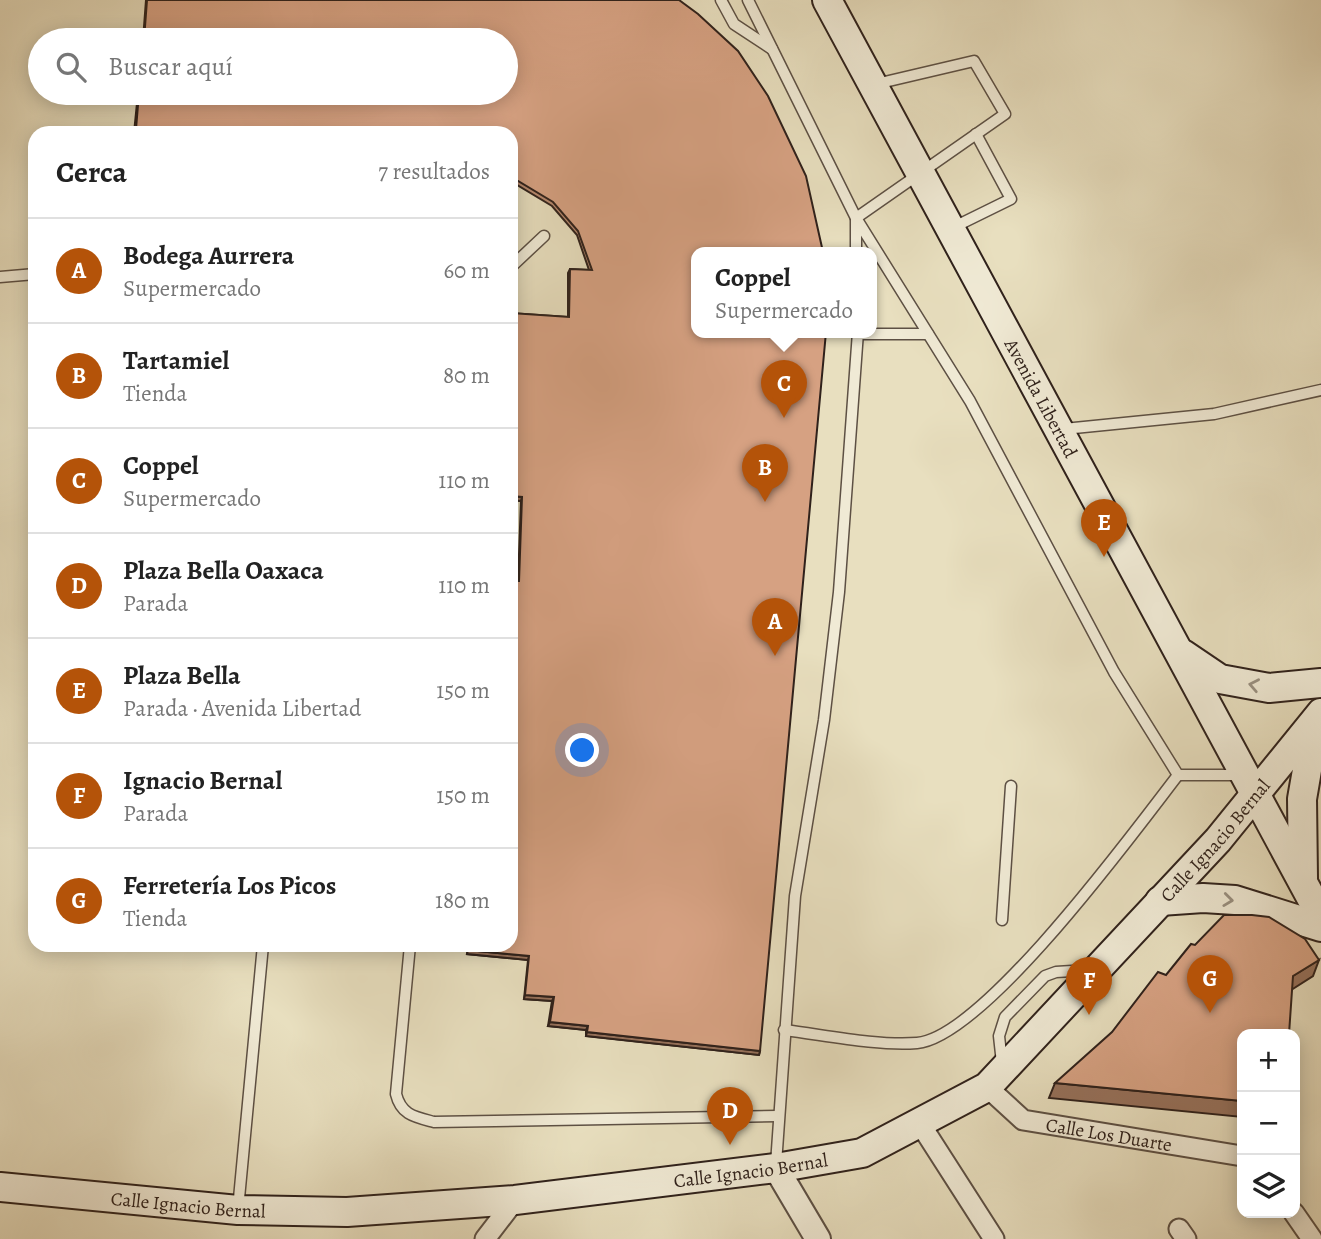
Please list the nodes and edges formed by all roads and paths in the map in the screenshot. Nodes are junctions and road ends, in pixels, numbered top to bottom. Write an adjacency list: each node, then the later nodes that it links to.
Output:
1 (721, 0): 4 (lane)
2 (748, 0): 4 (lane)
3 (827, 0): 5 (main road, Avenida Libertad)
4 (772, 50): 8 (lane)
5 (872, 85): 6 (lane); 7 (main road, Avenida Libertad)
6 (976, 134): 7 (lane); 9 (lane)
7 (917, 173): 8 (lane); 9 (main road, Avenida Libertad)
8 (856, 218): 11 (lane); 12 (lane)
9 (951, 229): 21 (main road, Avenida Libertad)
10 (544, 236): 14 (lane)
11 (856, 247)
12 (874, 247)
13 (877, 252): 18 (lane)
14 (518, 260)
15 (28, 275): 16 (lane)
16 (0, 277)
17 (877, 333): 18 (lane)
18 (928, 334): 25 (lane)
19 (858, 338): 36 (lane)
20 (1321, 390): 21 (lane)
21 (1060, 430): 22 (main road, Avenida Libertad)
22 (1181, 653): 23 (main road, one-way to 22); 27 (main road, Avenida Libertad)
23 (1321, 682)
24 (1319, 716): 26 (main road); 27 (main road, Calle Ignacio Bernal)
25 (1178, 775): 27 (lane); 36 (lane)
26 (1313, 777): 29 (main road)
27 (1251, 785): 29 (main road, Avenida Libertad); 30 (main road, Calle Ignacio Bernal)
28 (1011, 786): 32 (lane)
29 (1303, 881): 31 (main road, Avenida Libertad)
30 (1160, 901): 33 (main road, one-way to 33); 37 (main road, Calle Ignacio Bernal)
31 (1321, 916)
32 (1002, 920)
33 (1321, 927)
34 (262, 952): 44 (lane)
35 (409, 952): 38 (lane)
36 (785, 1030): 38 (lane)
37 (995, 1079): 39 (main road, Calle Ignacio Bernal); 40 (street, Calle Los Duarte)
38 (777, 1116): 41 (lane)
39 (919, 1122): 41 (main road, Calle Ignacio Bernal); 48 (street)
40 (1237, 1155)
41 (776, 1168): 43 (main road, Calle Ignacio Bernal); 47 (street)
42 (0, 1187): 44 (main road, Calle Ignacio Bernal)
43 (514, 1200): 44 (main road, Calle Ignacio Bernal); 46 (street)
44 (238, 1210)
45 (1297, 1218): 49 (street)
46 (485, 1239)
47 (818, 1239)
48 (994, 1239)
49 (1312, 1239)

